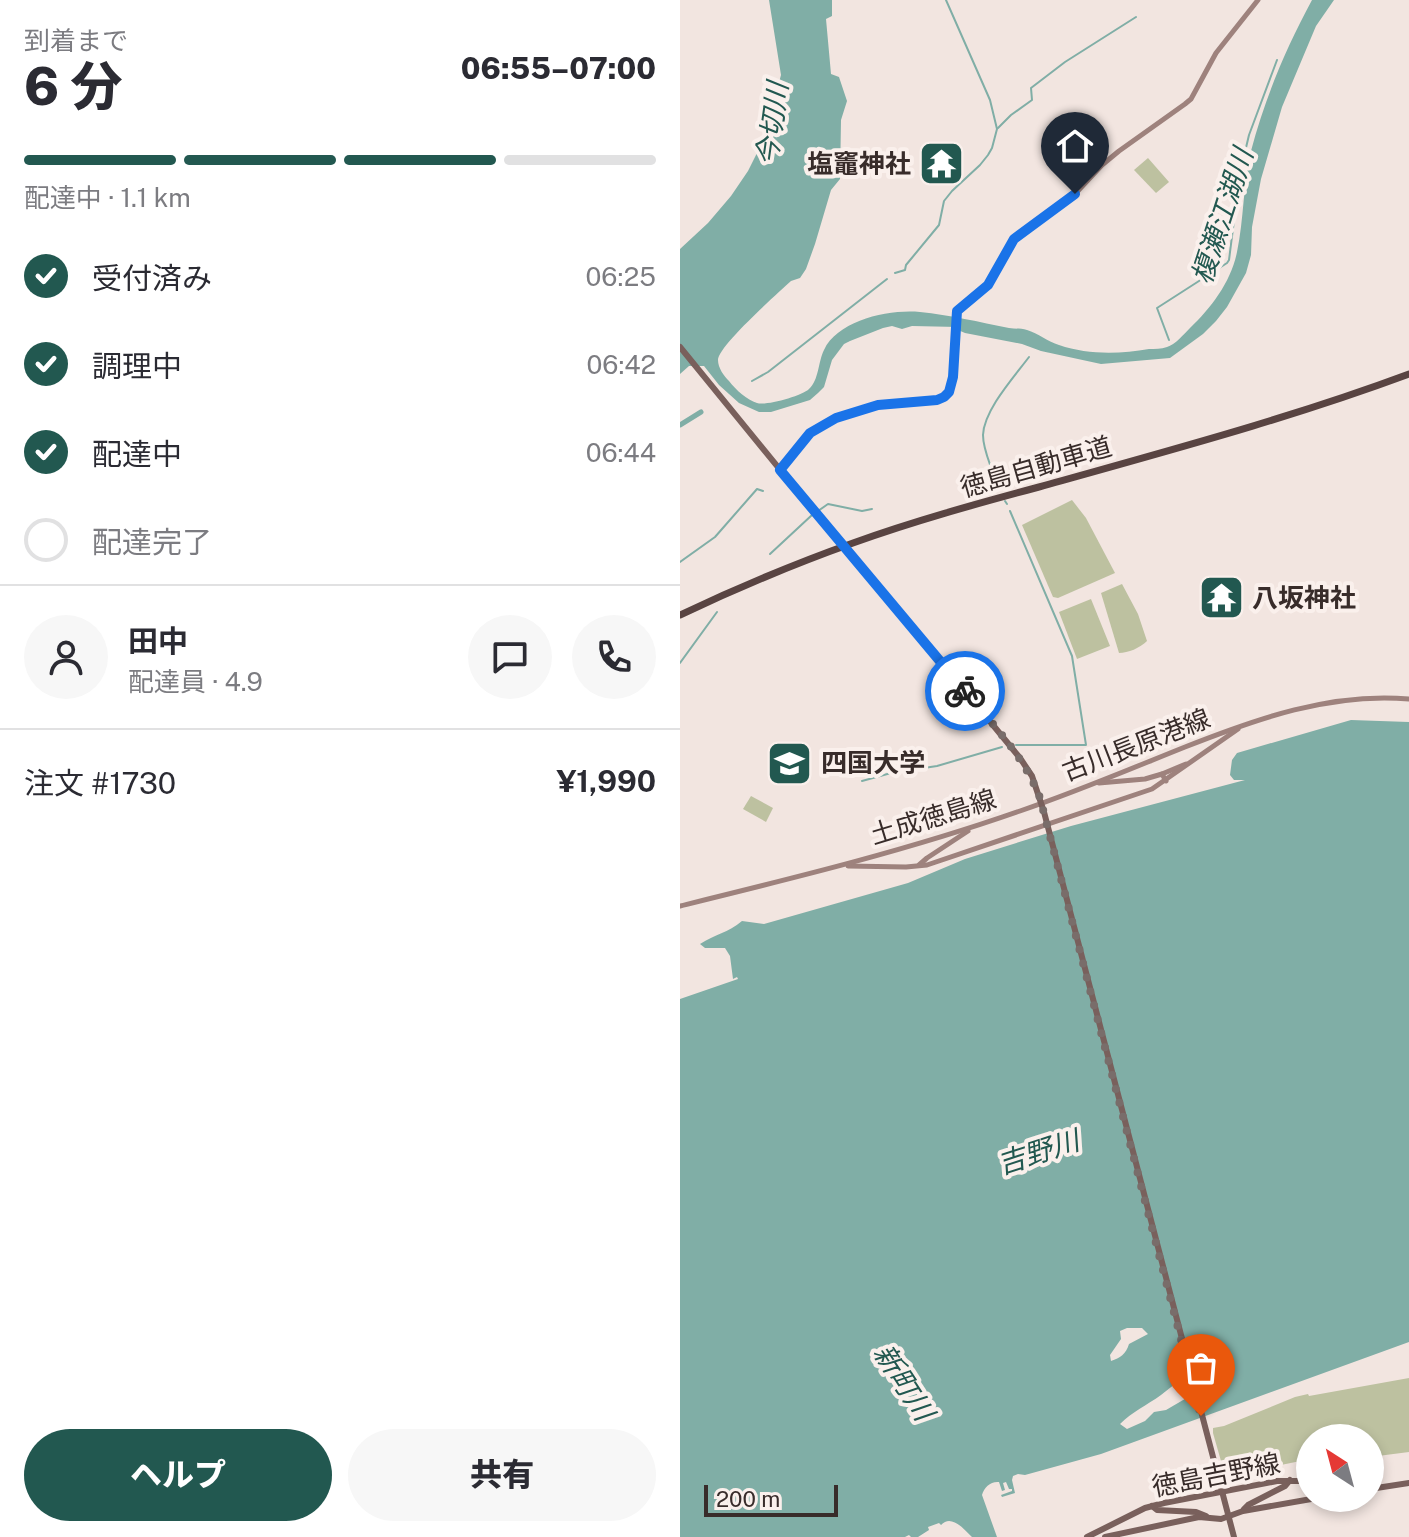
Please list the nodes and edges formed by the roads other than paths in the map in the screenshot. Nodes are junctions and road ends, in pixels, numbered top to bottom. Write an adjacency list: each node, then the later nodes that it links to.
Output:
1 (1258, 0): 4 (main road)
2 (680, 347): 4 (main road)
3 (1409, 374): 5 (highway, 徳島自動車道)
4 (780, 470): 14 (main road)
5 (680, 615)
6 (1409, 699): 7 (main road, 古川長原港線)
7 (1246, 724): 8 (main road, 古川長原港線); 12 (main road, 古川長原港線)
8 (1192, 762): 9 (main road); 11 (main road, 古川長原港線)
9 (1162, 774): 10 (main road); 11 (main road)
10 (1151, 777): 12 (main road); 13 (main road)
11 (1166, 781): 13 (main road, 古川長原港線)
12 (1094, 783): 14 (main road, 古川長原港線)
13 (1159, 786): 15 (main road, 古川長原港線)
14 (1041, 803): 16 (main road, 土成徳島線); 28 (main road)
15 (1046, 826): 17 (main road, 土成徳島線)
16 (972, 828): 17 (main road); 18 (main road, 土成徳島線)
17 (919, 865): 18 (main road, 土成徳島線)
18 (836, 867): 19 (main road, 土成徳島線)
19 (680, 906)
20 (1290, 1480): 21 (main road, 徳島吉野線); 25 (main road, 徳島吉野線); 26 (main road)
21 (1296, 1480)
22 (1409, 1485): 23 (main road)
23 (1384, 1486)
24 (1296, 1502): 26 (main road, 徳島吉野線)
25 (1152, 1506): 27 (main road); 29 (main road, 徳島吉野線)
26 (1243, 1511): 28 (main road, 徳島吉野線)
27 (1207, 1517): 28 (main road, 徳島吉野線); 30 (main road, 徳島吉野線)
28 (1227, 1517): 31 (main road)
29 (1087, 1537)
30 (1105, 1537)
31 (1234, 1537)

